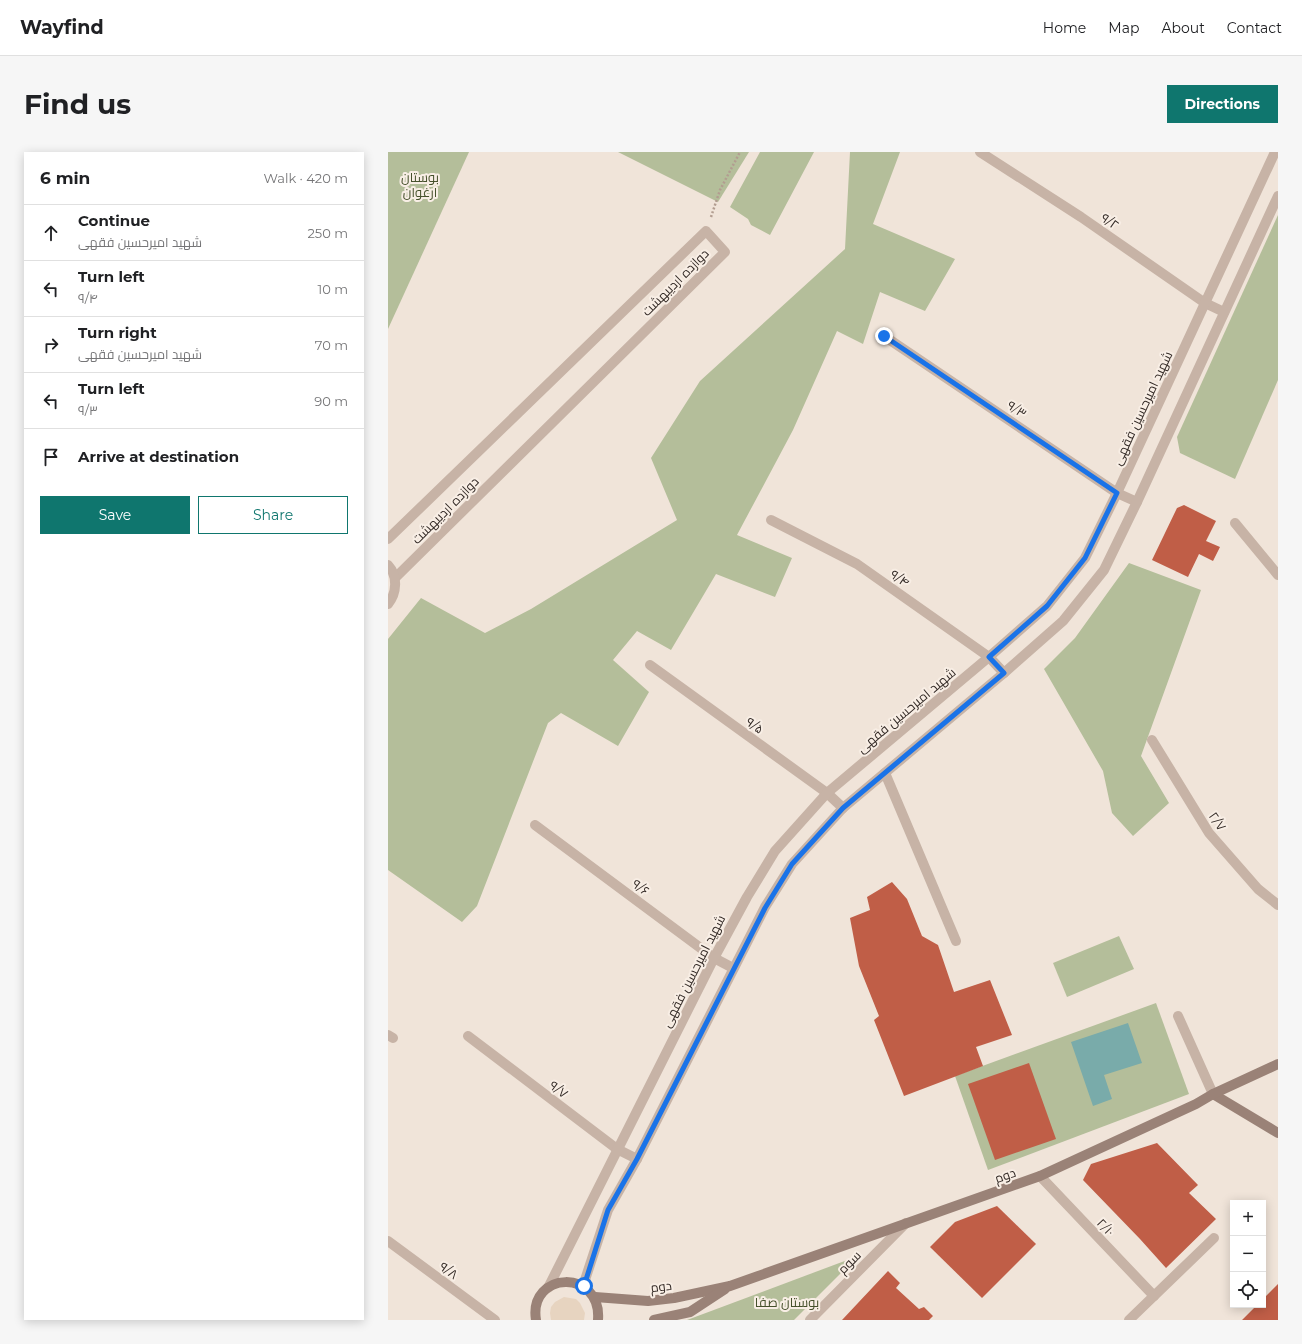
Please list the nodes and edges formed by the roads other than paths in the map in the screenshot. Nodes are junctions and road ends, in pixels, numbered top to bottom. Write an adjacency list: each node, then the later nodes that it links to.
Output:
1 (980, 152): 4 (street, ۹/۲)
2 (1275, 152): 4 (street, شهید امیرحسین فقهی)
3 (1278, 196): 5 (street)
4 (1205, 303): 5 (street, ۹/۲); 7 (street, شهید امیرحسین فقهی)
5 (1224, 312): 8 (street)
6 (884, 336): 7 (street, ۹/۳)
7 (1117, 493): 8 (street, ۹/۳); 16 (street, شهید امیرحسین فقهی)
8 (1137, 502): 18 (street)
9 (772, 520): 16 (street, ۹/۴)
10 (1235, 523): 13 (street)
11 (388, 539): 14 (street, دوازده اردیبهشت)
12 (388, 565): 14 (street)
13 (1278, 575)
14 (395, 578): 15 (street)
15 (388, 604)
16 (989, 657): 18 (street, ۹/۴); 21 (street, شهید امیرحسین فقهی)
17 (650, 665): 21 (street, ۹/۵)
18 (1004, 673): 20 (street)
19 (1152, 740): 24 (street, ۲/۷)
20 (885, 773): 22 (street); 25 (street)
21 (828, 793): 22 (street, ۹/۵); 26 (street, شهید امیرحسین فقهی)
22 (843, 808): 27 (street)
23 (534, 825): 26 (street, ۹/۶)
24 (1278, 906)
25 (956, 941)
26 (714, 958): 27 (street, ۹/۶); 33 (street, شهید امیرحسین فقهی)
27 (734, 968): 34 (street)
28 (1178, 1016): 31 (street)
29 (468, 1036): 33 (street, ۹/۷)
30 (1278, 1064): 31 (main road, دوم)
31 (1213, 1094): 32 (main road); 35 (main road, دوم)
32 (1278, 1133)
33 (617, 1149): 34 (street, ۹/۷); 41 (street, شهید امیرحسین فقهی)
34 (637, 1159): 39 (street)
35 (1040, 1176): 36 (main road, دوم); 42 (street, ۲/۱۰)
36 (907, 1222): 40 (main road, دوم); 50 (street, سوم)
37 (1214, 1238): 42 (street)
38 (388, 1241): 45 (street, ۹/۸)
39 (584, 1286): 41 (main road); 43 (main road)
40 (730, 1286): 43 (main road, دوم); 49 (main road, دوم)
41 (548, 1288): 44 (main road)
42 (1154, 1296): 51 (street)
43 (595, 1297): 48 (main road)
44 (536, 1304): 46 (main road); 47 (main road)
45 (495, 1320)
46 (529, 1320)
47 (536, 1320)
48 (598, 1320)
49 (654, 1320)
50 (810, 1320)
51 (1129, 1320)

